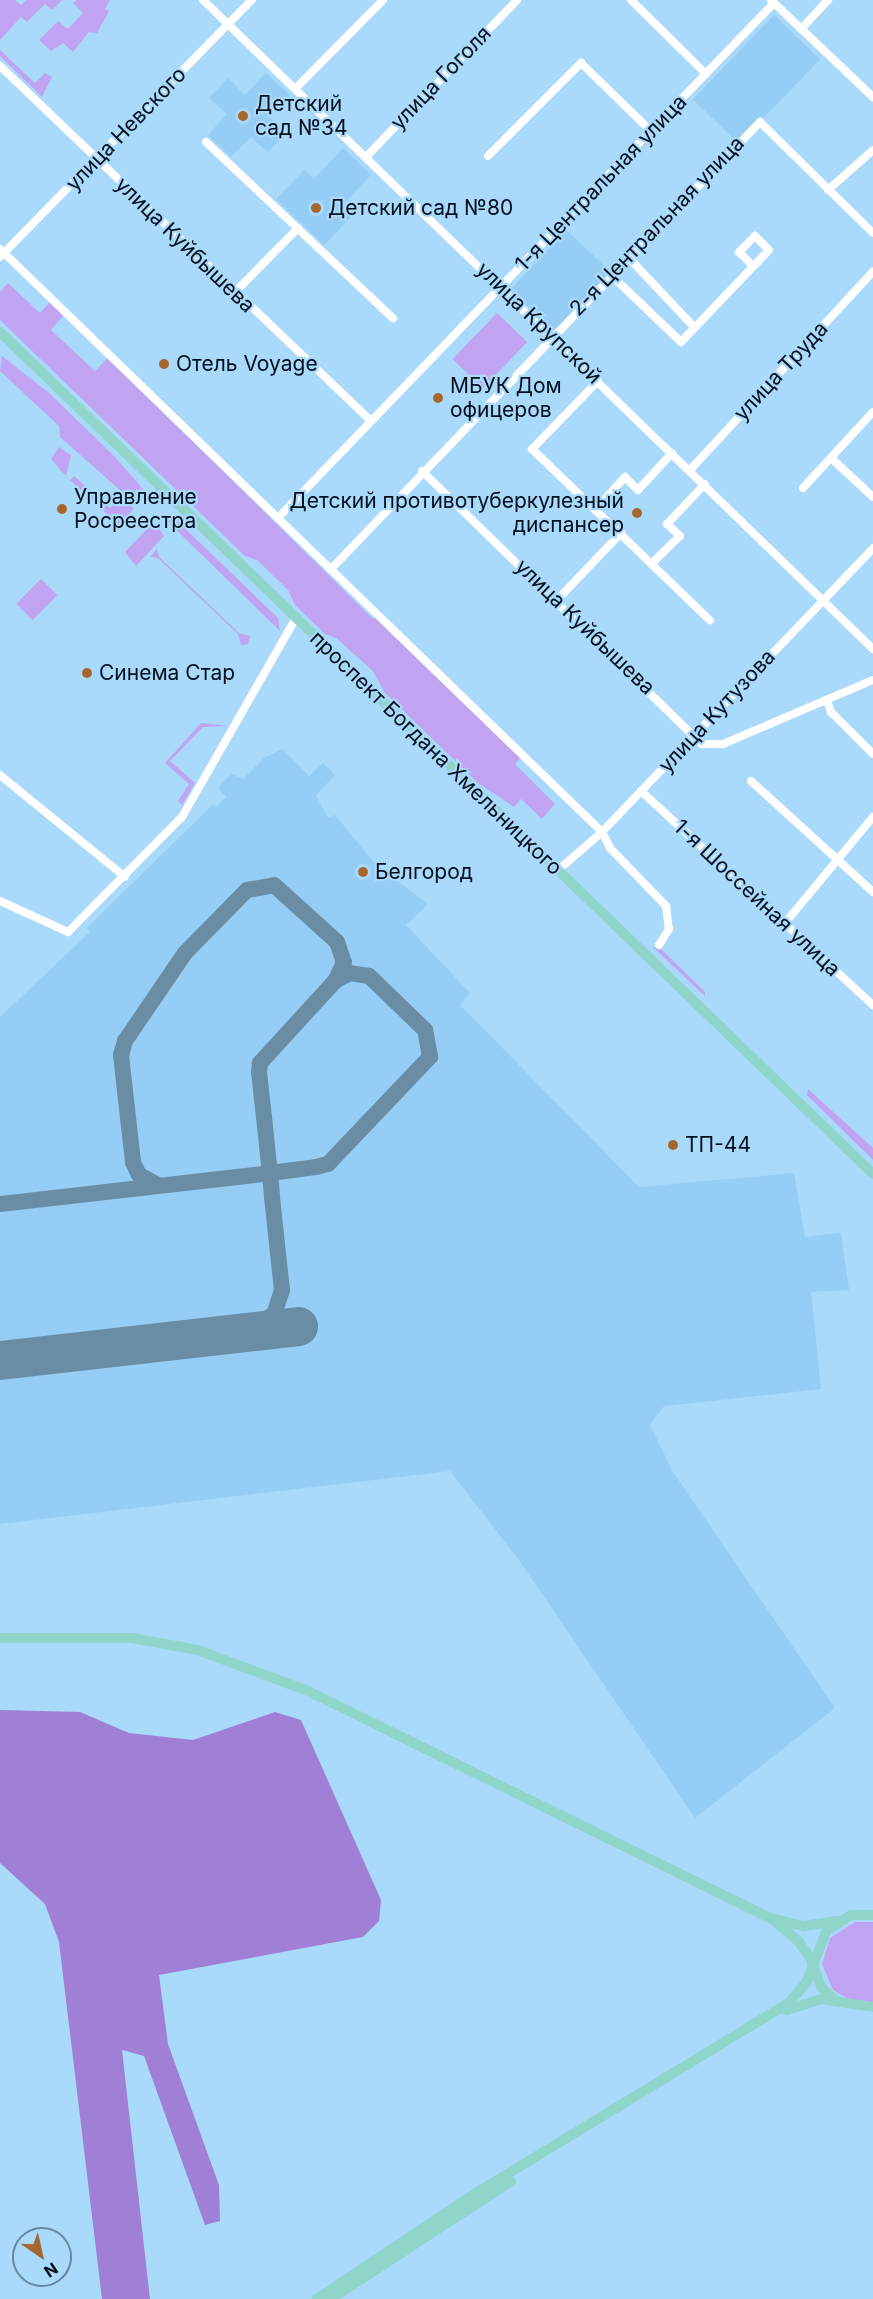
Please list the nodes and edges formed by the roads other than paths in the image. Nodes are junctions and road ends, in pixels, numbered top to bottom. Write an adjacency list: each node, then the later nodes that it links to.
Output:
1 (203, 0): 8 (street, улица Крупской)
2 (252, 0): 8 (street, улица Невского)
3 (383, 0): 12 (street)
4 (517, 0): 18 (street, улица Гоголя)
5 (828, 0): 9 (street)
6 (773, 1): 9 (street); 11 (street, 1-я Центральная улица)
7 (638, 2): 11 (street)
8 (228, 24): 12 (street, улица Крупской); 19 (street, улица Невского)
9 (801, 29): 13 (street)
10 (0, 66): 19 (street, улица Куйбышева)
11 (706, 74): 14 (street, 1-я Центральная улица)
12 (295, 89): 18 (street, улица Крупской)
13 (873, 97)
14 (651, 131): 17 (street); 28 (street, 1-я Центральная улица)
15 (206, 142): 21 (street)
16 (873, 150): 20 (street)
17 (488, 156)
18 (366, 157): 28 (street, улица Крупской)
19 (96, 159): 23 (street, улица Невского); 29 (street, улица Куйбышева)
20 (828, 190): 22 (street); 24 (street, 2-я Центральная улица)
21 (298, 228): 29 (street); 30 (street)
22 (873, 233)
23 (2, 253): 45 (street)
24 (628, 257): 27 (street, 2-я Центральная улица); 31 (street)
25 (753, 266): 31 (street)
26 (873, 272): 39 (street, улица Труда)
27 (610, 275): 31 (street); 33 (street, 2-я Центральная улица)
28 (502, 285): 33 (street, улица Крупской); 36 (street, 1-я Центральная улица)
29 (234, 293): 36 (street, улица Куйбышева)
30 (393, 318)
31 (694, 327)
32 (0, 332): 52 (main road, проспект Богдана Хмельницкого)
33 (551, 334): 34 (street, улица Крупской); 40 (street, 2-я Центральная улица)
34 (598, 381): 37 (street, улица Крупской); 44 (street)
35 (873, 412): 38 (street)
36 (371, 422): 45 (street, 1-я Центральная улица)
37 (672, 453): 39 (street, улица Крупской); 44 (street)
38 (831, 458): 42 (street); 43 (street)
39 (690, 470): 41 (street, улица Крупской)
40 (422, 471): 49 (street, 2-я Центральная улица); 51 (street, улица Куйбышева)
41 (705, 484): 48 (street); 50 (street, улица Крупской)
42 (803, 488)
43 (873, 497)
44 (595, 510): 46 (street)
45 (278, 518): 49 (street)
46 (621, 532): 48 (street); 51 (street)
47 (873, 548): 50 (street, улица Кутузова)
48 (651, 564): 53 (street)
49 (333, 567): 63 (street)
50 (823, 599): 54 (street, улица Крупской); 57 (street, улица Кутузова)
51 (557, 600): 57 (street, улица Куйбышева)
52 (296, 618): 65 (main road, проспект Богдана Хмельницкого); 66 (street)
53 (710, 620)
54 (873, 649)
55 (873, 680): 56 (street)
56 (827, 700): 57 (street); 58 (street)
57 (692, 737): 61 (street, улица Кутузова)
58 (873, 754)
59 (0, 775): 66 (street)
60 (751, 781): 64 (street)
61 (641, 791): 63 (street, улица Кутузова); 69 (street, 1-я Шоссейная улица)
62 (873, 817): 64 (street)
63 (602, 832): 65 (street, улица Кутузова); 70 (street)
64 (837, 861): 67 (street); 69 (street)
65 (557, 871): 72 (main road, проспект Богдана Хмельницкого)
66 (125, 877): 68 (street)
67 (873, 891)
68 (0, 901)
69 (785, 922): 71 (street, 1-я Шоссейная улица)
70 (659, 945)
71 (873, 1005)
72 (873, 1174)
73 (0, 1638): 75 (main road)
74 (873, 1915): 76 (main road)
75 (772, 1919): 76 (main road); 77 (main road)
76 (838, 1921): 77 (main road)
77 (812, 1959): 78 (main road); 80 (main road)
78 (835, 2000): 79 (main road); 81 (main road)
79 (873, 2007)
80 (317, 2299)
81 (331, 2299)

